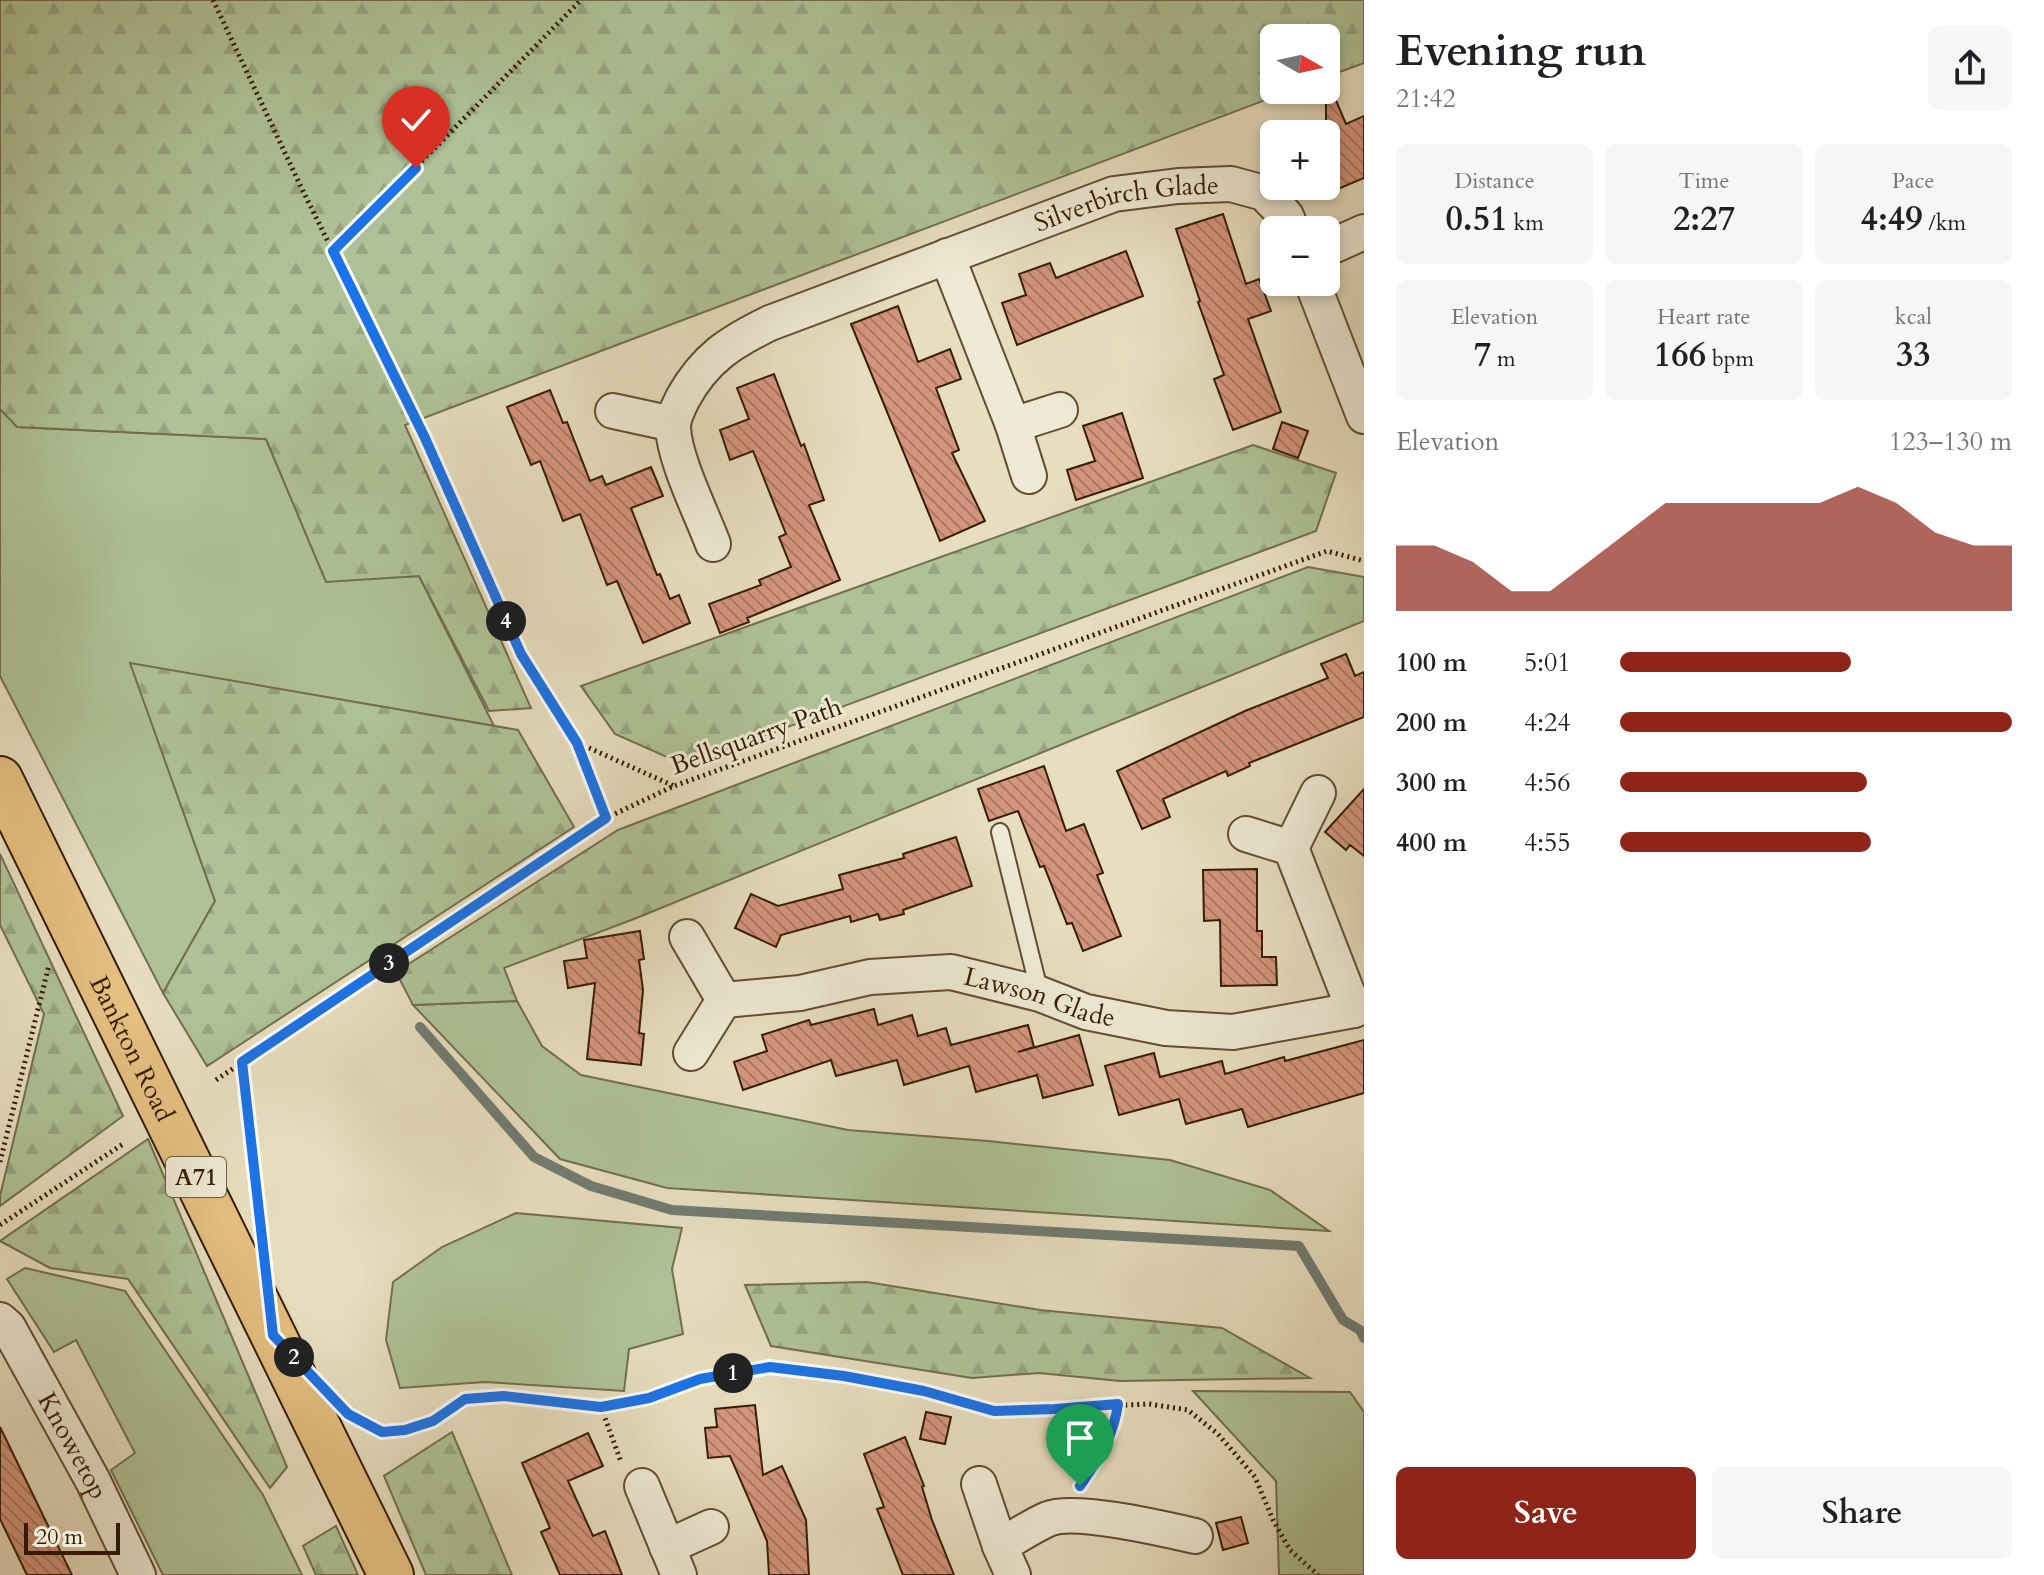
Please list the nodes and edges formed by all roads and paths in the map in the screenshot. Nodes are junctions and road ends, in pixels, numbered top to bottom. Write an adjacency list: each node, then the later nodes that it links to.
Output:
1 (213, 0): 6 (path)
2 (581, 0): 6 (path)
3 (1286, 216): 7 (street, Silverbirch Glade)
4 (1364, 232): 5 (street)
5 (1340, 243)
6 (333, 251): 17 (path)
7 (947, 256): 12 (street, Silverbirch Glade); 13 (street)
8 (1317, 296): 11 (street)
9 (1060, 410): 13 (street)
10 (613, 411): 12 (street)
11 (1364, 416)
12 (673, 424): 15 (street)
13 (1013, 425): 14 (street)
14 (1029, 476)
15 (713, 544)
16 (1364, 561): 19 (path, Bellsquarry Path)
17 (577, 743): 19 (path); 21 (path)
18 (0, 779): 25 (main road, Bankton Road / A71)
19 (674, 786): 21 (path, Bellsquarry Path)
20 (1318, 793): 24 (street)
21 (606, 818): 31 (path, Bellsquarry Path)
22 (1000, 832): 27 (lane)
23 (1246, 834): 24 (street)
24 (1291, 848): 29 (street, Lawson Glade)
25 (64, 908): 34 (path); 49 (main road, Bankton Road / A71)
26 (687, 937): 28 (street)
27 (1040, 994): 28 (street, Lawson Glade); 29 (street, Lawson Glade)
28 (724, 1000): 30 (street)
29 (1359, 1007)
30 (691, 1053)
31 (242, 1062): 32 (path, Bellsquarry Path); 36 (path)
32 (216, 1080)
33 (123, 1144): 35 (path)
34 (0, 1162)
35 (0, 1225)
36 (261, 1229)
37 (0, 1320): 48 (street, Knowetop)
38 (1118, 1404): 39 (path); 43 (path); 50 (path)
39 (601, 1407): 40 (path); 42 (path)
40 (348, 1414)
41 (979, 1484): 47 (street)
42 (642, 1486): 46 (street)
43 (1051, 1517): 45 (street); 47 (street)
44 (711, 1527): 46 (street)
45 (1195, 1536)
46 (673, 1561)
47 (1006, 1561)
48 (138, 1575)
49 (391, 1575)
50 (1318, 1575)

